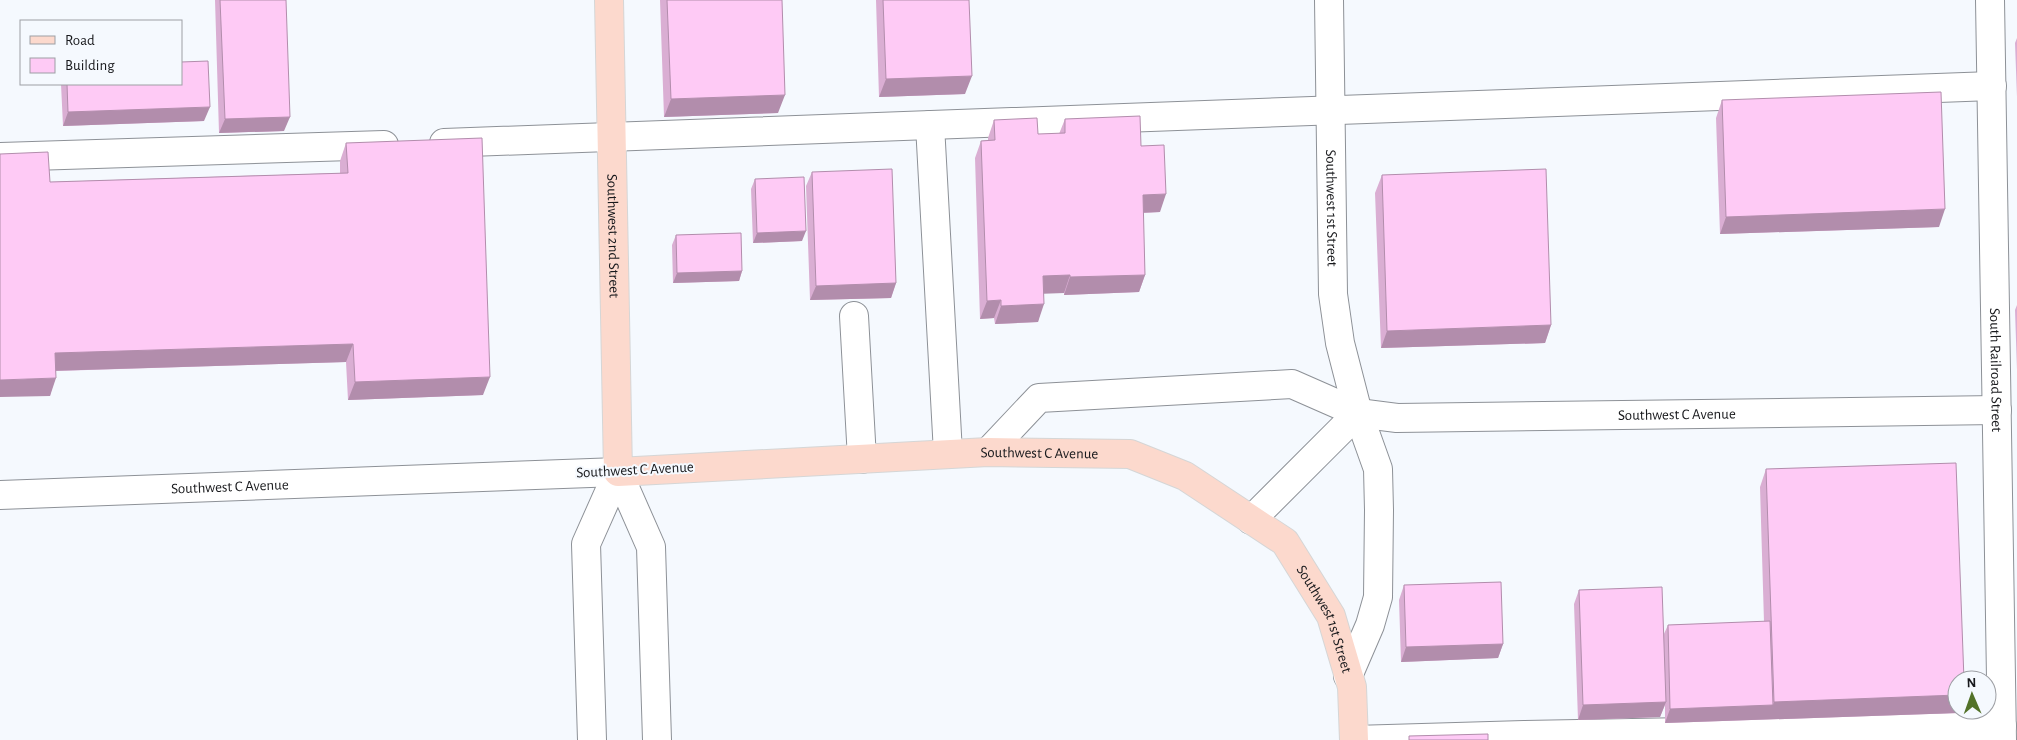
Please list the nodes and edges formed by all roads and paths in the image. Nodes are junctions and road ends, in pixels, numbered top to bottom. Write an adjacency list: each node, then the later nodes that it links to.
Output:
1 (609, 0): 7 (main road, Southwest 2nd Street)
2 (1329, 0): 5 (street, Southwest 1st Street)
3 (1990, 0): 4 (street, South Railroad Street)
4 (1992, 86): 5 (street); 10 (street, South Railroad Street)
5 (1330, 110): 6 (street); 11 (street, Southwest 1st Street)
6 (930, 125): 7 (street); 13 (street)
7 (611, 137): 8 (street); 15 (main road, Southwest 2nd Street)
8 (0, 157)
9 (854, 316): 14 (street)
10 (1997, 410): 11 (street, Southwest C Avenue); 19 (street, South Railroad Street)
11 (1358, 413): 12 (street, Southwest C Avenue); 17 (street); 18 (street, Southwest 1st Street)
12 (988, 452): 13 (main road, Southwest C Avenue); 17 (main road, Southwest C Avenue)
13 (948, 453): 14 (main road, Southwest C Avenue)
14 (862, 459): 15 (main road, Southwest C Avenue)
15 (618, 472): 16 (street, Southwest C Avenue); 21 (street); 22 (street)
16 (0, 494)
17 (1251, 520): 18 (main road, Southwest 1st Street)
18 (1348, 676): 23 (main road, Southwest 1st Street)
19 (2002, 733): 20 (street)
20 (1524, 737): 23 (street)
21 (592, 740)
22 (657, 740)
23 (1354, 740)

